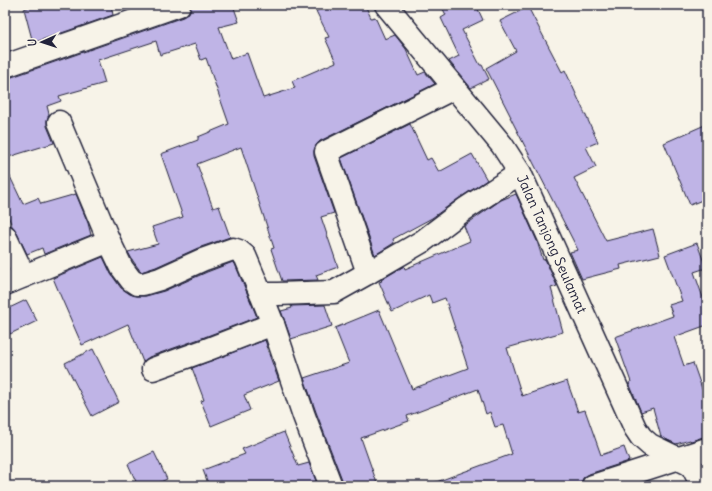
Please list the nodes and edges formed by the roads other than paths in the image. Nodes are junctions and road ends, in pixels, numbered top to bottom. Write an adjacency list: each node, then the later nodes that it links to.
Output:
1 (179, 5): 3 (street)
2 (386, 5): 4 (street, Jalan Tanjong Seulamat)
3 (5, 66)
4 (454, 88): 6 (street, Jalan Tanjong Seulamat); 9 (street)
5 (59, 122): 8 (street)
6 (520, 173): 9 (street); 15 (street, Jalan Tanjong Seulamat)
7 (5, 236): 10 (street)
8 (109, 241): 10 (street); 11 (street)
9 (368, 273): 11 (street)
10 (14, 280)
11 (261, 294): 12 (street)
12 (273, 324): 13 (street); 16 (street)
13 (153, 369)
14 (707, 449): 15 (street)
15 (676, 458): 17 (street); 18 (street, Jalan Tanjong Seulamat)
16 (331, 486)
17 (594, 486)
18 (702, 486)

